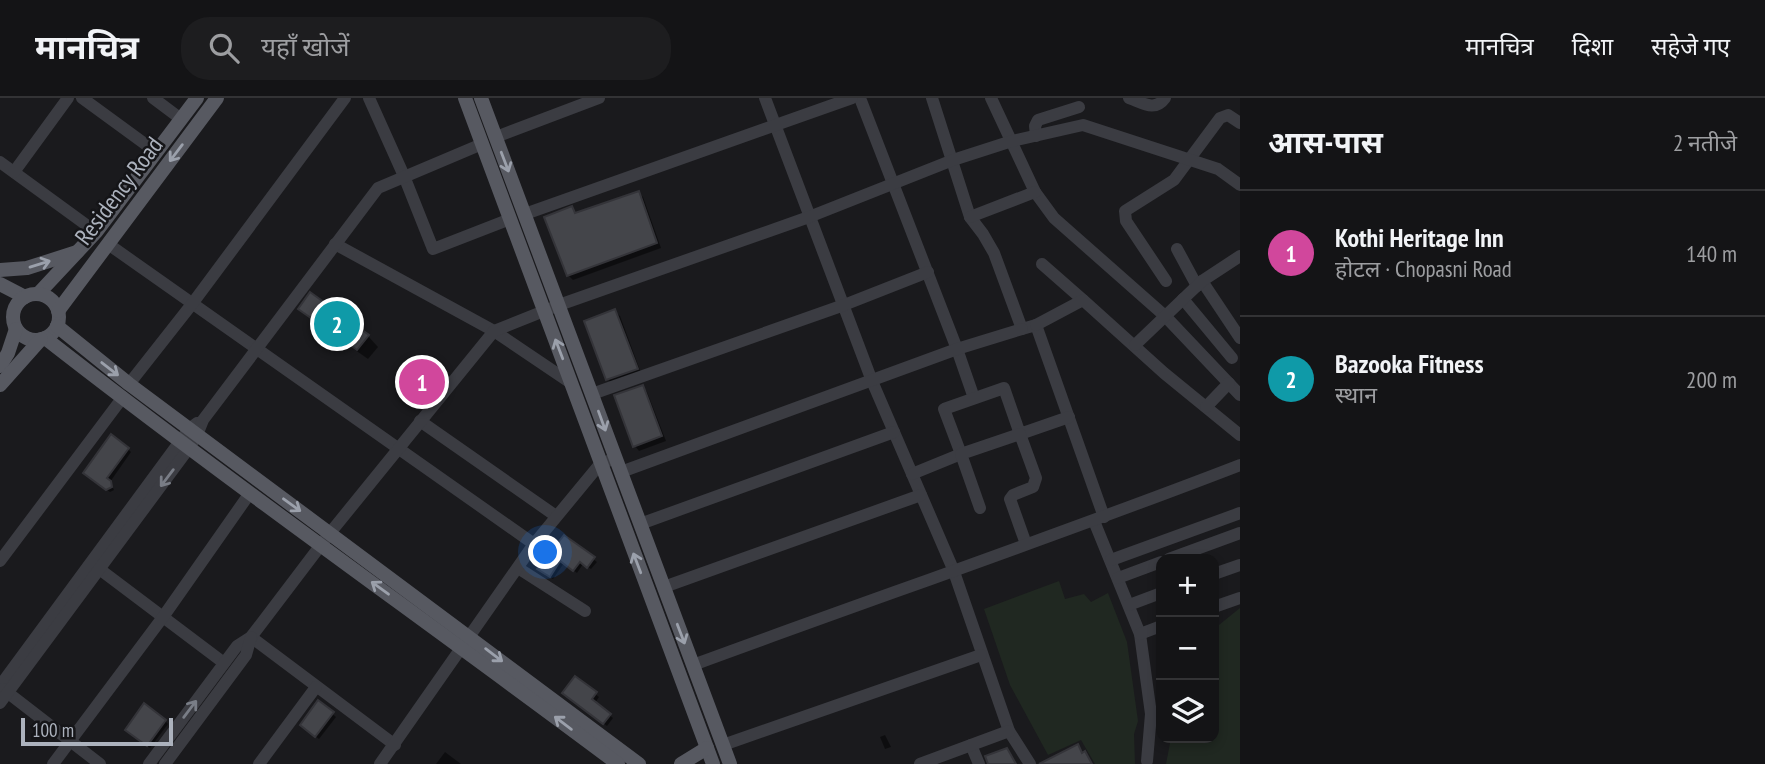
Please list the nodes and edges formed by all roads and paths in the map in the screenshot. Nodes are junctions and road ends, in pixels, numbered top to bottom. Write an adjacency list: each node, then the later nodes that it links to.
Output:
1 (68, 98): 31 (street)
2 (82, 98): 27 (street)
3 (153, 98): 19 (street)
4 (197, 98): 19 (main road, Residency Road)
5 (217, 98): 41 (main road, Residency Road, one-way to 41)
6 (345, 98): 55 (street)
7 (369, 98): 32 (street)
8 (465, 98): 26 (main road)
9 (481, 98): 24 (main road)
10 (599, 98): 24 (street)
11 (765, 98): 21 (street)
12 (852, 98): 21 (street)
13 (860, 98): 34 (street)
14 (932, 98): 28 (street)
15 (991, 98): 25 (street)
16 (1129, 98): 17 (street)
17 (1165, 98)
18 (1078, 102): 22 (street); 23 (street)
19 (181, 119): 27 (main road, Residency Road)
20 (1240, 123): 29 (street)
21 (775, 125): 36 (street); 37 (street)
22 (1083, 125): 23 (street); 29 (street)
23 (1036, 136): 25 (street)
24 (496, 138): 36 (main road, one-way to 36)
25 (1012, 141): 28 (street); 35 (street)
26 (482, 144): 32 (street); 39 (main road)
27 (156, 152): 40 (main road, Residency Road)
28 (953, 160): 34 (street); 38 (street)
29 (1190, 160): 33 (street); 49 (street)
30 (0, 162): 31 (street)
31 (14, 172): 40 (street)
32 (404, 176): 39 (street); 42 (street)
33 (1239, 183)
34 (894, 184): 37 (street); 48 (street)
35 (1035, 192): 38 (street); 60 (street)
36 (524, 214): 56 (main road)
37 (809, 217): 56 (street); 57 (street)
38 (970, 217): 63 (street)
39 (510, 219): 59 (main road)
40 (96, 232): 44 (main road, Residency Road)
41 (108, 244): 55 (street); 61 (main road, Residency Road)
42 (335, 244): 64 (street); 68 (street)
43 (1177, 249): 50 (street)
44 (78, 252): 47 (main road, one-way to 44); 52 (main road, Residency Road)
45 (1240, 256): 50 (street)
46 (1042, 264): 54 (street)
47 (0, 270)
48 (928, 272): 57 (street); 69 (street)
49 (1166, 281)
50 (1199, 283): 53 (street); 66 (street)
51 (0, 284): 52 (main road)
52 (31, 296): 61 (main road); 62 (main road)
53 (1183, 299): 60 (street); 70 (street)
54 (1083, 300): 63 (street); 67 (street)
55 (192, 304): 68 (street); 77 (street)
56 (559, 305): 59 (street); 78 (main road)
57 (844, 305): 73 (street); 78 (street)
58 (0, 309): 62 (main road)
59 (544, 310): 64 (street); 74 (main road, one-way to 59)
60 (1164, 316): 67 (street); 72 (street)
61 (57, 318): 65 (main road); 77 (main road, one-way to 77)
62 (15, 324): 65 (main road); 71 (main road)
63 (1029, 327): 69 (street); 82 (street)
64 (494, 331): 74 (street); 83 (street)
65 (43, 338): 76 (main road); 77 (main road)
66 (1240, 338)
67 (1135, 345): 81 (street)
68 (256, 348): 87 (street); 88 (street)
69 (957, 349): 73 (street); 80 (street)
70 (1236, 355): 72 (street)
71 (0, 366)
72 (1215, 369): 75 (street)
73 (872, 380): 84 (street); 91 (street)
74 (571, 383): 90 (main road)
75 (1229, 383): 79 (street); 81 (street)
76 (0, 385)
77 (126, 391): 87 (main road); 107 (street)
78 (592, 394): 91 (main road, one-way to 91)
79 (1240, 396)
80 (974, 398): 85 (street); 89 (street)
81 (1206, 407): 86 (street)
82 (1069, 417): 85 (street); 99 (street)
83 (420, 421): 88 (street); 98 (street)
84 (894, 432): 93 (street); 100 (street)
85 (1020, 434): 89 (street); 104 (street)
86 (1240, 435)
87 (189, 438): 94 (main road); 102 (main road, one-way to 102); 110 (street)
88 (398, 449): 102 (street); 103 (street)
89 (961, 454): 93 (street); 96 (street)
90 (600, 464): 91 (street); 98 (street); 136 (main road, one-way to 90)
91 (618, 465): 100 (main road)
92 (1240, 465): 99 (street)
93 (912, 474): 95 (street)
94 (250, 493): 102 (main road); 121 (street)
95 (921, 495): 112 (street); 115 (street)
96 (980, 508)
97 (1240, 513): 106 (street)
98 (556, 516): 103 (street)
99 (1099, 519): 104 (street); 106 (street)
100 (640, 524): 115 (main road)
101 (1240, 533): 105 (street)
102 (326, 539): 124 (street); 125 (main road)
103 (534, 544): 111 (street)
104 (1026, 544): 112 (street)
105 (1183, 554)
106 (1111, 560): 114 (street)
107 (0, 561)
108 (1156, 564): 114 (street)
109 (1240, 565): 113 (street)
110 (95, 566): 121 (street); 130 (street)
111 (518, 568): 120 (street); 125 (street)
112 (953, 569): 126 (street); 128 (street)
113 (1219, 572)
114 (1118, 578): 118 (street)
115 (664, 587): 128 (main road, one-way to 128)
116 (1156, 595): 118 (street)
117 (1240, 598): 119 (street)
118 (1129, 605): 123 (street)
119 (1219, 605)
120 (585, 611)
121 (163, 617): 127 (street); 132 (street)
122 (1156, 628): 123 (street)
123 (1140, 634): 137 (street)
124 (251, 637): 127 (street); 129 (street); 141 (street)
125 (466, 642): 133 (street); 144 (main road, one-way to 125); 145 (main road, one-way to 145)
126 (981, 654): 131 (street); 134 (street)
127 (224, 663): 140 (street, one-way to 127)
128 (693, 665): 134 (main road)
129 (316, 687): 133 (street); 142 (street)
130 (2, 692): 132 (street)
131 (1009, 731): 135 (street); 151 (street)
132 (71, 741): 138 (street); 139 (street)
133 (395, 745): 143 (street)
134 (723, 745): 148 (main road)
135 (971, 745): 149 (street); 150 (street)
136 (707, 748): 146 (main road); 147 (main road)
137 (1147, 761)
138 (53, 764)
139 (100, 764)
140 (149, 764)
141 (165, 764)
142 (259, 764)
143 (380, 764)
144 (618, 764)
145 (639, 764)
146 (681, 764)
147 (713, 764)
148 (730, 764)
149 (920, 764)
150 (979, 764)
151 (1030, 764)

